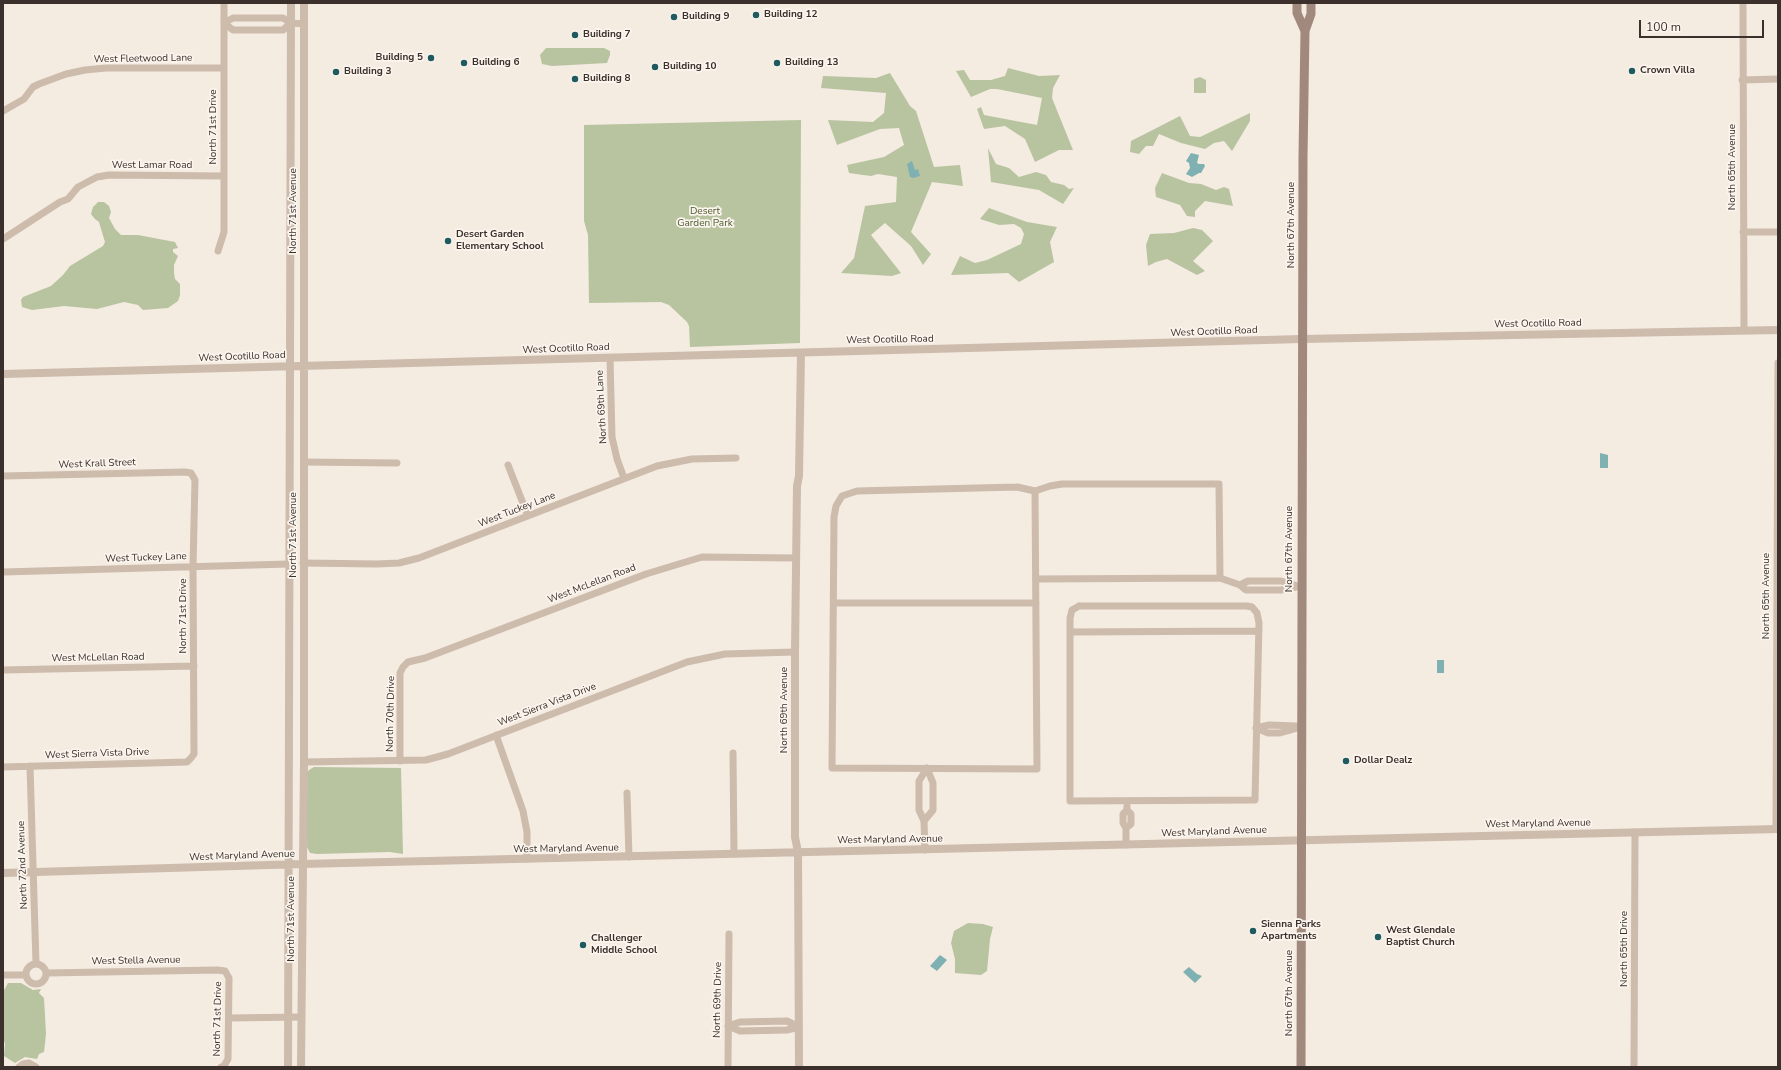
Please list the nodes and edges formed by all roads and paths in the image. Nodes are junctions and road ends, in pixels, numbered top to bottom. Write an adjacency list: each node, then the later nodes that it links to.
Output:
1 (224, 3): 7 (street, North 71st Drive)
2 (291, 3): 8 (street, North 71st Avenue)
3 (304, 3): 9 (street, North 71st Avenue)
4 (1297, 3): 10 (main road, North 67th Avenue)
5 (1312, 3): 10 (main road, North 67th Avenue)
6 (1742, 3): 13 (street, North 65th Avenue)
7 (224, 23): 8 (street); 8 (street); 11 (street, North 71st Drive)
8 (291, 23): 9 (street); 26 (street, North 71st Avenue)
9 (304, 24): 27 (street, North 71st Avenue)
10 (1305, 31): 22 (main road, North 67th Avenue)
11 (224, 68): 14 (street, West Fleetwood Lane); 15 (street, North 71st Drive)
12 (1778, 79): 13 (street)
13 (1742, 80): 16 (street, North 65th Avenue)
14 (3, 111)
15 (224, 176): 18 (street, West Lamar Road); 19 (street, North 71st Drive)
16 (1743, 232): 17 (street); 20 (street, North 65th Avenue)
17 (1778, 232)
18 (3, 239)
19 (218, 251)
20 (1744, 330): 21 (street, West Ocotillo Road); 22 (street, West Ocotillo Road)
21 (1778, 330)
22 (1302, 339): 23 (street, West Ocotillo Road); 47 (main road, North 67th Avenue)
23 (801, 353): 24 (street, West Ocotillo Road); 39 (street, North 69th Avenue)
24 (610, 358): 27 (street, West Ocotillo Road); 36 (street, North 69th Lane)
25 (1778, 363): 29 (street, North 65th Avenue)
26 (290, 366): 27 (street, West Ocotillo Road); 28 (street, West Ocotillo Road); 41 (street, North 71st Avenue)
27 (304, 366): 31 (street, North 71st Avenue)
28 (3, 374)
29 (1778, 455): 43 (street, North 65th Avenue)
30 (736, 458): 36 (street, West Tuckey Lane)
31 (304, 462): 32 (street); 40 (street, North 71st Avenue)
32 (397, 463)
33 (508, 465): 38 (street)
34 (191, 474): 35 (street, West Krall Street); 42 (street, North 71st Drive)
35 (3, 476)
36 (624, 478): 38 (street, West Tuckey Lane)
37 (1036, 491): 45 (street); 46 (street); 48 (street)
38 (528, 516): 40 (street, West Tuckey Lane)
39 (796, 558): 52 (street, North 69th Avenue); 54 (street, West McLellan Road)
40 (303, 563): 63 (street, North 71st Avenue)
41 (289, 564): 42 (street, West Tuckey Lane); 79 (street, North 71st Avenue)
42 (193, 567): 44 (street, West Tuckey Lane); 53 (street, North 71st Drive)
43 (1778, 571): 56 (street, North 65th Avenue)
44 (3, 572)
45 (1220, 578): 46 (street); 47 (street)
46 (1036, 579): 49 (street)
47 (1301, 586): 57 (main road, North 67th Avenue)
48 (834, 603): 49 (street); 66 (street)
49 (1036, 603): 66 (street)
50 (1259, 631): 51 (street); 51 (street); 58 (street)
51 (1070, 632): 68 (street)
52 (795, 652): 59 (street, West Sierra Vista Drive); 75 (street, North 69th Avenue)
53 (194, 666): 55 (street, West McLellan Road); 61 (street, North 71st Drive)
54 (403, 666): 62 (street, North 70th Drive)
55 (3, 670)
56 (1777, 674): 70 (street, North 65th Avenue)
57 (1301, 727): 58 (street); 72 (main road, North 67th Avenue)
58 (1256, 728): 68 (street)
59 (496, 735): 62 (street, West Sierra Vista Drive); 78 (street)
60 (733, 753): 76 (street)
61 (191, 758): 64 (street, West Sierra Vista Drive)
62 (400, 761): 63 (street, West Sierra Vista Drive)
63 (304, 762): 80 (street, North 71st Avenue)
64 (30, 766): 65 (street, West Sierra Vista Drive); 81 (street, North 72nd Avenue)
65 (3, 767)
66 (927, 768): 69 (street); 69 (street)
67 (627, 793): 77 (street)
68 (1127, 801): 73 (street)
69 (924, 821): 74 (street)
70 (1777, 829): 71 (street, West Maryland Avenue)
71 (1635, 832): 72 (street, West Maryland Avenue); 102 (street, North 65th Drive)
72 (1301, 840): 73 (street, West Maryland Avenue); 101 (main road, North 67th Avenue)
73 (1126, 845): 74 (street, West Maryland Avenue)
74 (925, 850): 75 (street, West Maryland Avenue)
75 (798, 852): 76 (street, West Maryland Avenue); 93 (street, North 69th Avenue)
76 (734, 854): 77 (street, West Maryland Avenue)
77 (629, 857): 78 (street, West Maryland Avenue)
78 (528, 859): 80 (street, West Maryland Avenue)
79 (289, 864): 80 (street, West Maryland Avenue); 81 (street, West Maryland Avenue); 91 (street, North 71st Avenue)
80 (302, 864): 89 (street, North 71st Avenue)
81 (33, 872): 82 (street, West Maryland Avenue); 84 (street, North 72nd Avenue)
82 (3, 873)
83 (729, 934): 92 (street, North 69th Drive)
84 (36, 964): 86 (street); 88 (street)
85 (225, 971): 86 (street, West Stella Avenue); 90 (street, North 71st Drive)
86 (46, 973): 88 (street)
87 (3, 975): 88 (street)
88 (26, 975)
89 (301, 1017): 91 (street); 98 (street, North 71st Avenue)
90 (229, 1018): 91 (street); 96 (street, North 71st Drive)
91 (288, 1018): 97 (street, North 71st Avenue)
92 (728, 1026): 93 (street); 99 (street, North 69th Drive)
93 (799, 1027): 100 (street, North 69th Avenue)
94 (19, 1067): 95 (street)
95 (36, 1067)
96 (222, 1067)
97 (288, 1067)
98 (301, 1067)
99 (728, 1067)
100 (799, 1067)
101 (1301, 1067)
102 (1634, 1067)

